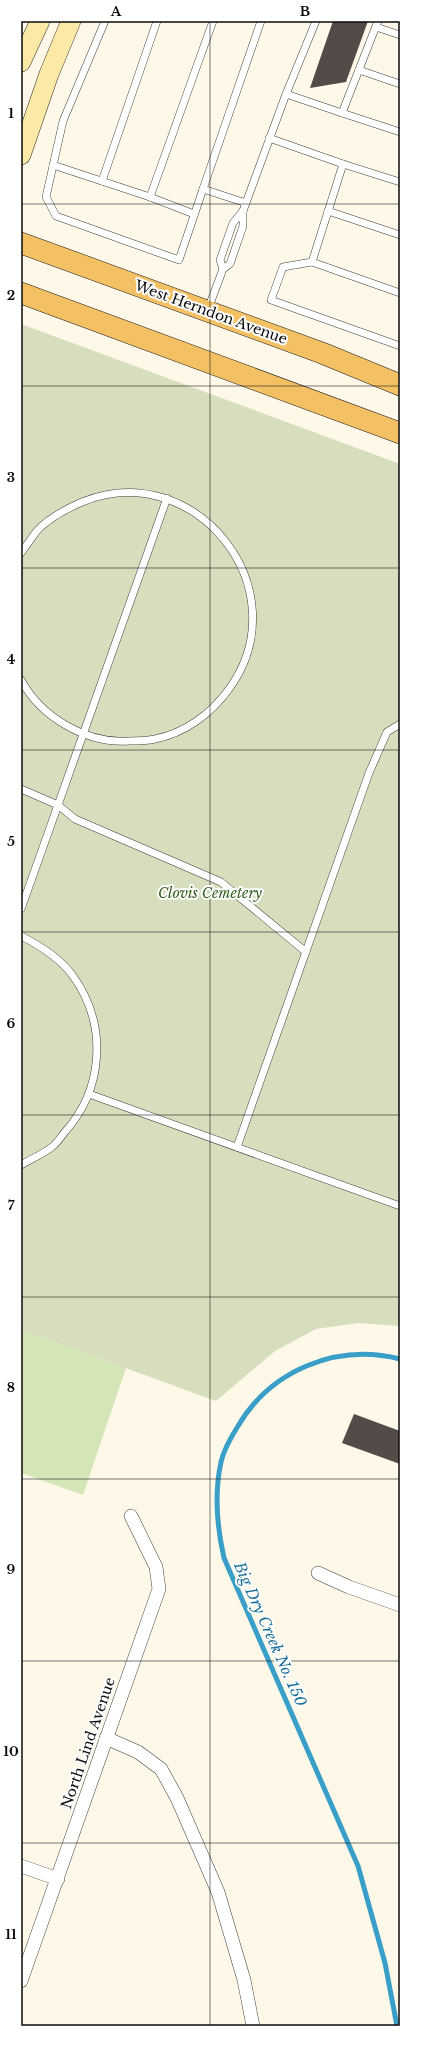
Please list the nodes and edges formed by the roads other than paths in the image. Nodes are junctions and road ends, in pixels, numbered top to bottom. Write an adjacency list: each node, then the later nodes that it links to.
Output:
1 (40, 21): 10 (main road)
2 (71, 21): 17 (main road)
3 (105, 21): 19 (lane)
4 (157, 21): 20 (lane)
5 (213, 21): 23 (lane)
6 (261, 21): 22 (lane)
7 (316, 21): 13 (lane)
8 (377, 24): 9 (lane); 11 (lane)
9 (400, 35)
10 (21, 62)
11 (359, 70): 12 (lane); 14 (lane)
12 (400, 84)
13 (286, 94): 14 (lane); 16 (lane)
14 (342, 113): 15 (lane)
15 (400, 132)
16 (270, 138): 18 (lane); 24 (lane)
17 (21, 155)
18 (343, 164): 21 (lane); 26 (lane)
19 (53, 166): 20 (lane); 27 (lane)
20 (102, 181): 23 (lane)
21 (400, 182)
22 (203, 188): 24 (lane); 27 (lane)
23 (150, 197): 27 (lane)
24 (246, 203): 25 (lane)
25 (243, 211): 31 (lane); 31 (lane)
26 (328, 211): 28 (lane); 30 (lane)
27 (194, 214)
28 (400, 235)
29 (21, 243): 34 (main road, West Herndon Avenue)
30 (312, 262): 33 (lane); 35 (lane)
31 (223, 269): 34 (lane)
32 (21, 293): 37 (main road)
33 (400, 293)
34 (208, 310): 36 (main road, West Herndon Avenue)
35 (400, 346)
36 (400, 386)
37 (400, 433)
38 (167, 498): 39 (lane); 42 (lane); 42 (lane)
39 (21, 553)
40 (21, 680): 42 (lane)
41 (400, 724): 47 (lane)
42 (84, 734): 44 (lane)
43 (21, 789): 44 (lane)
44 (58, 805): 45 (lane); 47 (lane)
45 (21, 909)
46 (21, 936): 48 (lane)
47 (306, 952): 49 (lane)
48 (88, 1094): 49 (lane); 50 (lane)
49 (236, 1147): 51 (lane)
50 (21, 1165)
51 (400, 1206)
52 (131, 1516): 55 (street, North Lind Avenue)
53 (318, 1573): 54 (street)
54 (400, 1605)
55 (106, 1738): 57 (street, North Lind Avenue); 59 (street)
56 (21, 1866): 57 (street)
57 (58, 1879): 58 (street, North Lind Avenue)
58 (21, 1981)
59 (253, 2026)

